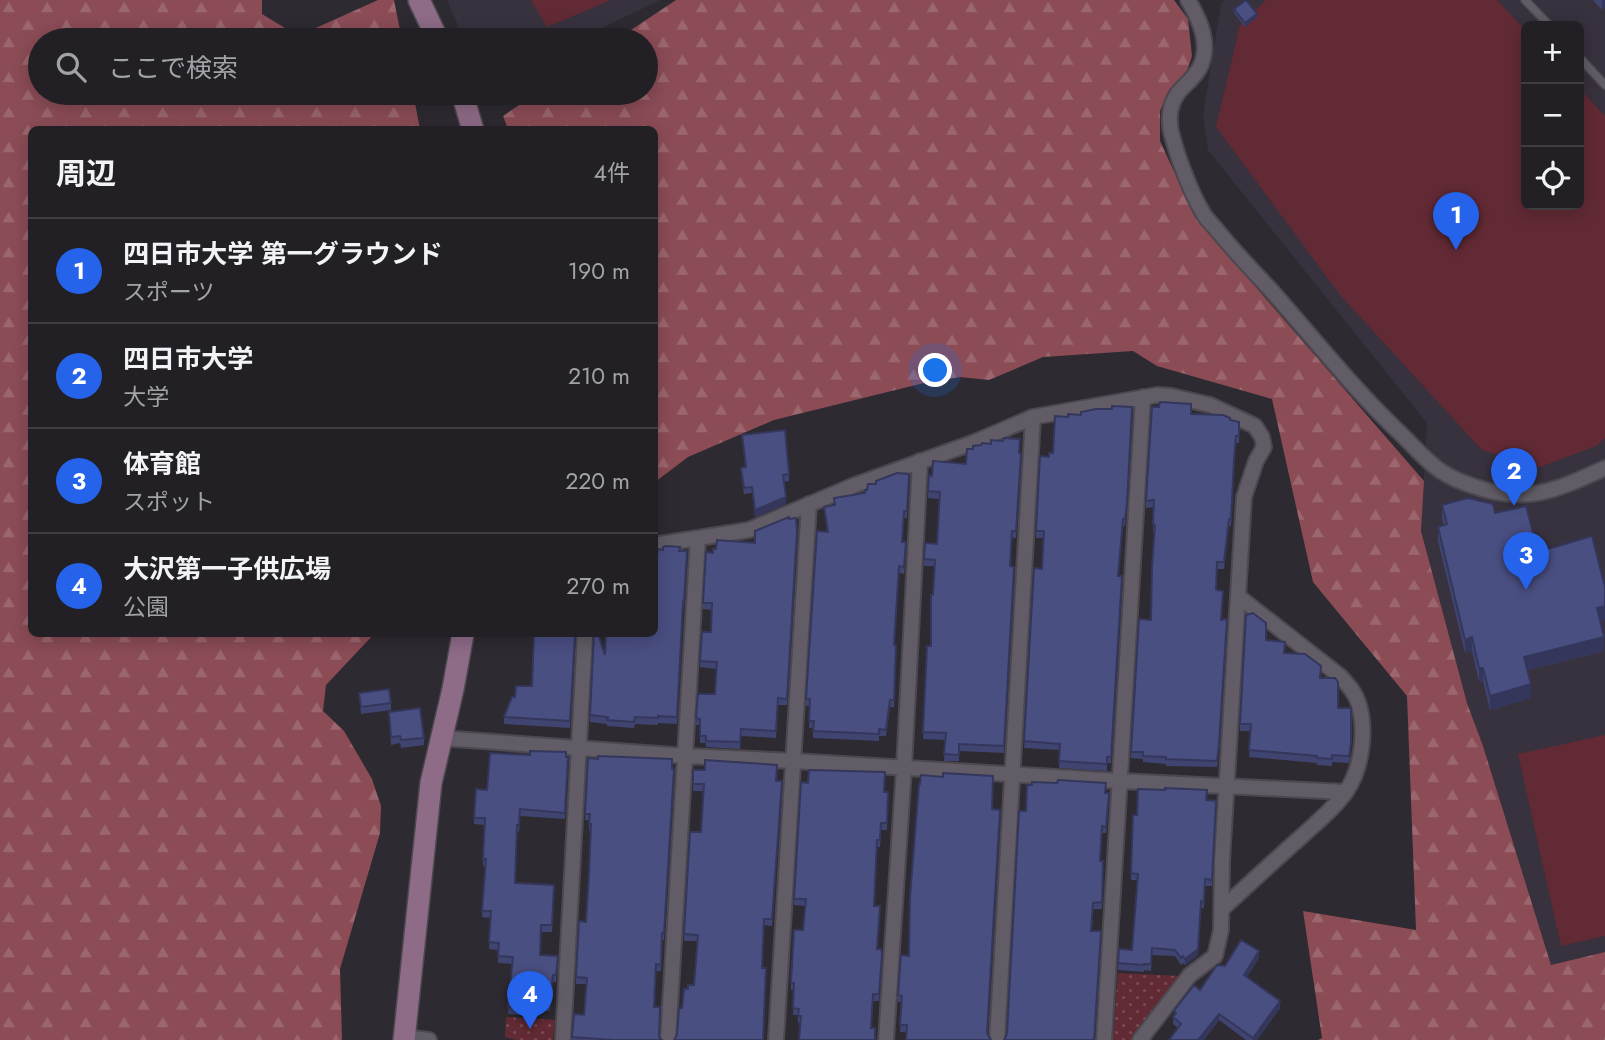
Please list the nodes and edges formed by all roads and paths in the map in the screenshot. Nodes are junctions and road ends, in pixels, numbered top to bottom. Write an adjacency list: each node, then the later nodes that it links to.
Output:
1 (419, 0): 5 (street)
2 (1188, 0): 13 (street)
3 (1525, 0): 4 (lane)
4 (1545, 21)
5 (432, 28)
6 (1584, 62): 7 (lane)
7 (1605, 85)
8 (465, 105): 9 (street)
9 (472, 126)
10 (1143, 397): 11 (street); 17 (street); 26 (street)
11 (1033, 417): 12 (street); 25 (street)
12 (920, 461): 14 (street); 24 (street)
13 (1605, 468)
14 (809, 504): 15 (street); 23 (street)
15 (698, 538): 16 (street); 22 (street)
16 (658, 544)
17 (1239, 597): 27 (street); 28 (street)
18 (462, 637): 20 (street)
19 (585, 637): 21 (street)
20 (441, 738): 21 (street); 30 (street)
21 (579, 749): 22 (street); 32 (street)
22 (686, 757): 23 (street); 33 (street)
23 (794, 761): 24 (street); 34 (street)
24 (904, 768): 25 (street); 35 (street)
25 (1013, 774): 26 (street); 36 (street)
26 (1120, 780): 27 (street); 37 (street)
27 (1227, 786): 28 (street); 29 (street)
28 (1346, 792): 29 (street)
29 (1222, 909): 38 (street)
30 (404, 1038): 31 (street)
31 (429, 1040)
32 (563, 1040)
33 (668, 1040)
34 (776, 1040)
35 (886, 1040)
36 (997, 1040)
37 (1104, 1040)
38 (1140, 1040)

